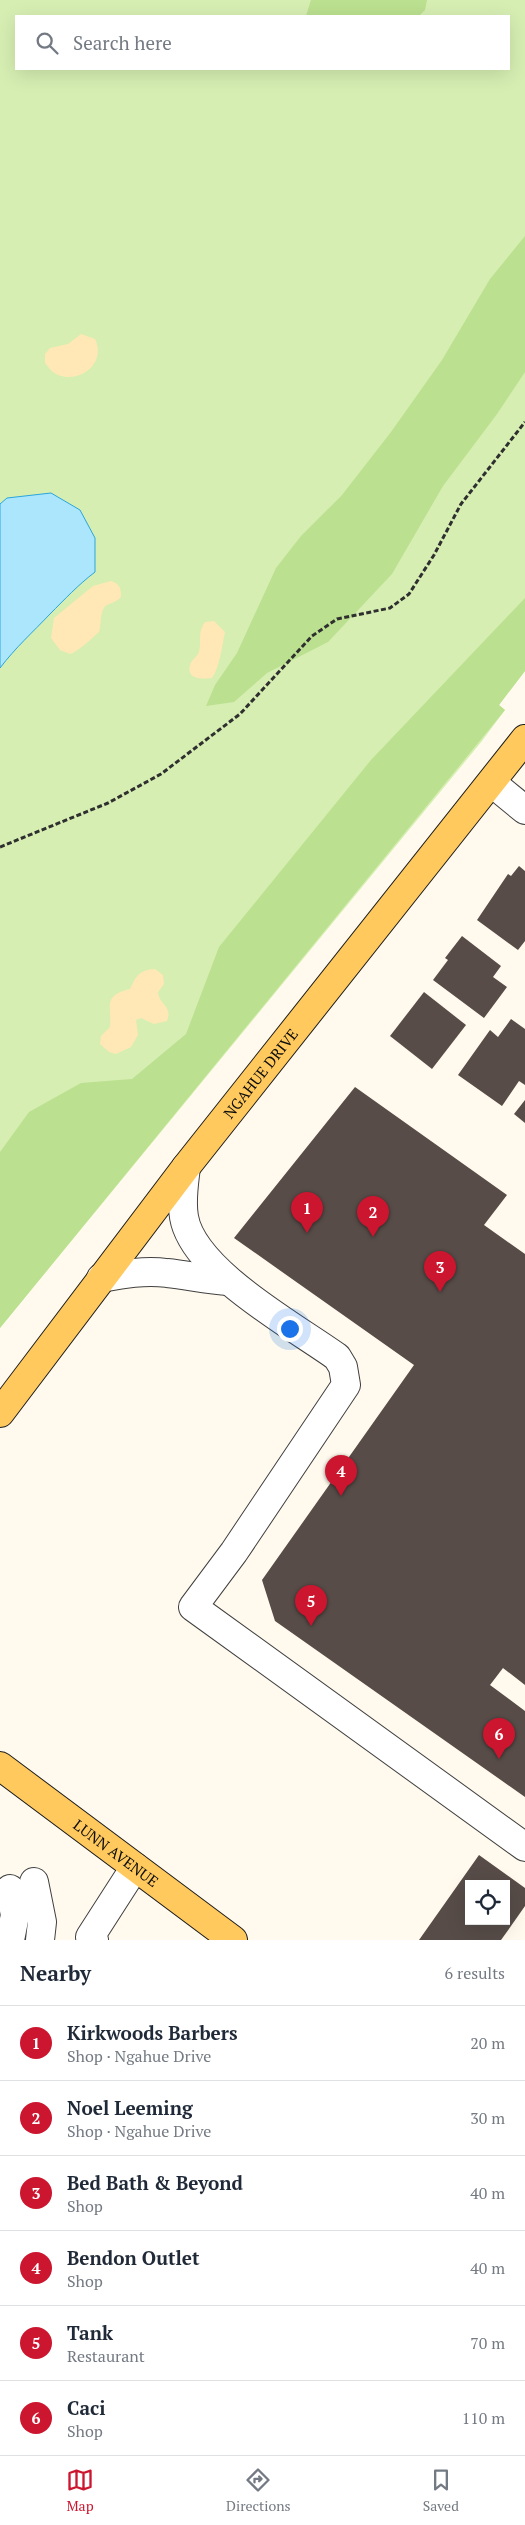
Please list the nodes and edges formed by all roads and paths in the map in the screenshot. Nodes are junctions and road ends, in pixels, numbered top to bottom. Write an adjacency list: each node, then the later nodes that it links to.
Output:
1 (525, 422): 5 (path)
2 (525, 739): 3 (main road, NGAHUE DRIVE)
3 (492, 783): 4 (street); 6 (main road, NGAHUE DRIVE)
4 (525, 810)
5 (0, 847)
6 (186, 1167): 7 (main road, NGAHUE DRIVE); 8 (street)
7 (101, 1278): 8 (street); 9 (main road, NGAHUE DRIVE)
8 (228, 1281): 11 (street)
9 (0, 1413)
10 (0, 1766): 12 (main road, LUNN AVENUE)
11 (525, 1847)
12 (134, 1867): 15 (street); 16 (main road, LUNN AVENUE)
13 (10, 1940): 14 (street)
14 (40, 1940)
15 (94, 1940)
16 (233, 1940)

